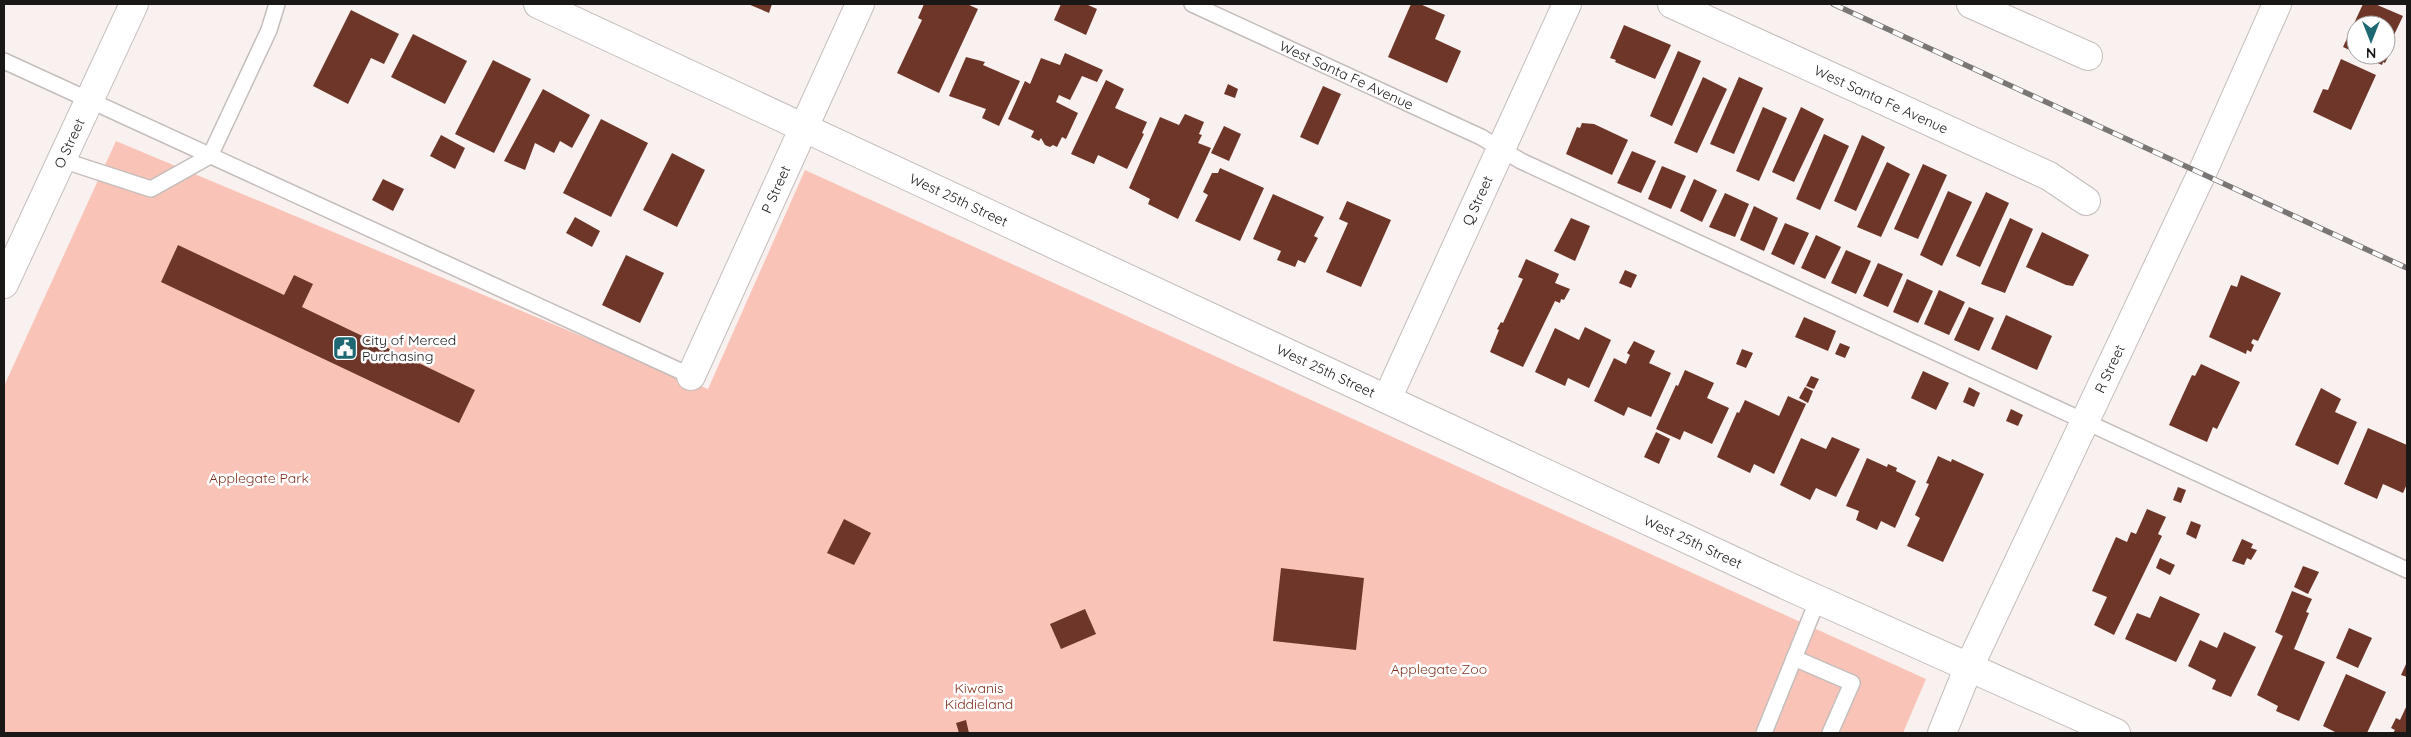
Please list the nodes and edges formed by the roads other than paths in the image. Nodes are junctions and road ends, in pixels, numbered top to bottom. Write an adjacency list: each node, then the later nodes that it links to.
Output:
1 (134, 4): 12 (street, O Street)
2 (277, 4): 15 (lane)
3 (538, 4): 13 (street, West 25th Street)
4 (860, 4): 13 (street, P Street)
5 (1192, 4): 14 (lane, West Santa Fe Avenue)
6 (1567, 4): 14 (street, Q Street)
7 (1672, 4): 17 (street, West Santa Fe Avenue)
8 (1972, 4): 10 (street)
9 (2277, 4): 21 (street, R Street)
10 (2088, 56)
11 (4, 61): 12 (lane)
12 (91, 101): 15 (lane); 16 (street, O Street)
13 (804, 127): 19 (street, P Street); 20 (street, West 25th Street)
14 (1501, 149): 20 (street, Q Street); 21 (lane, West Santa Fe Avenue)
15 (210, 156): 16 (lane); 19 (lane)
16 (62, 160): 18 (street, O Street)
17 (2086, 200)
18 (4, 284)
19 (691, 376)
20 (1387, 399): 23 (street, West 25th Street)
21 (2086, 421): 22 (lane, West Santa Fe Avenue); 25 (street, R Street)
22 (2407, 570)
23 (1818, 599): 24 (lane); 25 (street, West 25th Street)
24 (1794, 658): 26 (lane); 27 (lane)
25 (1968, 669): 28 (street, R Street); 29 (street, West 25th Street)
26 (1764, 733)
27 (1830, 733)
28 (1942, 733)
29 (2116, 733)

